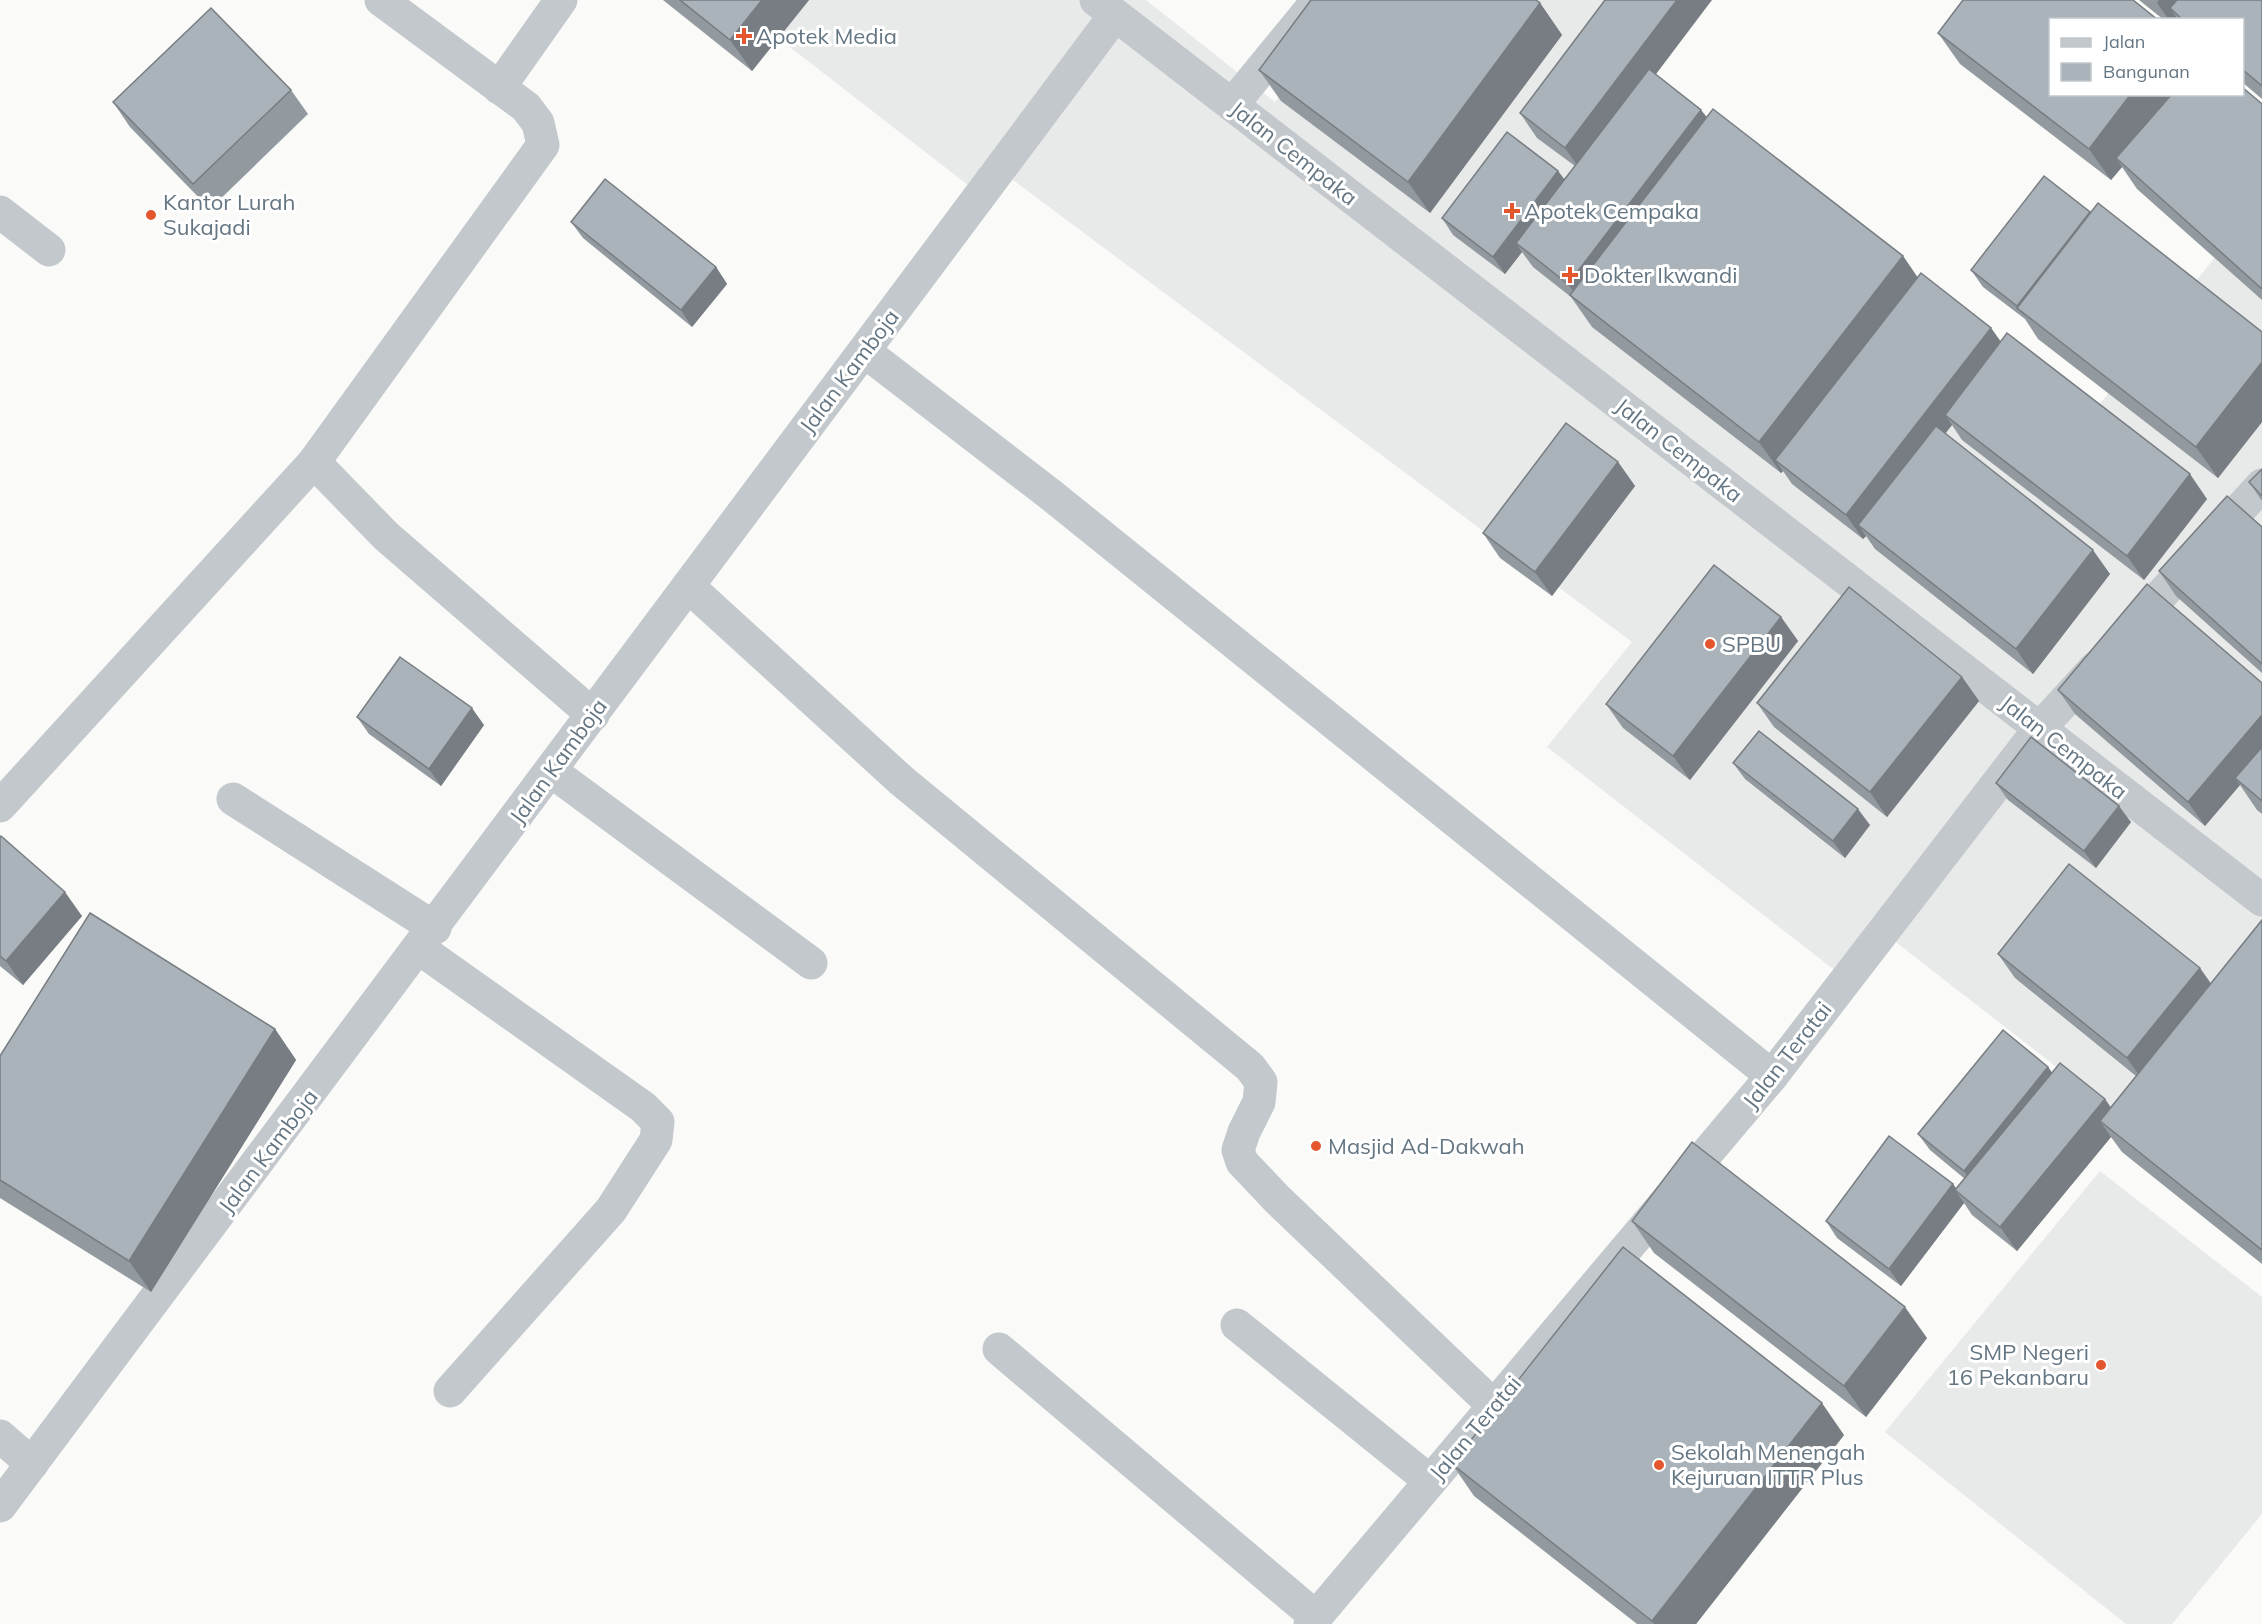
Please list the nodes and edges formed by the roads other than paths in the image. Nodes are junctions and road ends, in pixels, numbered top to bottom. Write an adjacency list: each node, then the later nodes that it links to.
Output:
1 (381, 0): 5 (street)
2 (561, 0): 5 (street)
3 (1318, 0): 6 (street)
4 (1106, 8): 6 (street, Jalan Cempaka); 9 (street, Jalan Kamboja)
5 (499, 88): 10 (street)
6 (1232, 105): 14 (street, Jalan Cempaka)
7 (0, 212): 8 (street)
8 (49, 250)
9 (864, 351): 12 (street, Jalan Kamboja); 21 (street)
10 (314, 462): 13 (street); 17 (street)
11 (2262, 485): 14 (street, Jalan Teratai)
12 (688, 586): 13 (street, Jalan Kamboja); 25 (street)
13 (593, 715): 15 (street, Jalan Kamboja)
14 (2040, 728): 18 (street, Jalan Cempaka); 21 (street, Jalan Teratai)
15 (551, 771): 19 (street, Jalan Kamboja); 20 (street)
16 (233, 799): 19 (street)
17 (0, 806)
18 (2262, 900)
19 (427, 938): 24 (street); 27 (street, Jalan Kamboja)
20 (812, 963)
21 (1772, 1076): 25 (street, Jalan Teratai)
22 (1237, 1325): 28 (street)
23 (999, 1349): 30 (street)
24 (450, 1391)
25 (1494, 1406): 28 (street, Jalan Teratai)
26 (0, 1436): 27 (street)
27 (32, 1464): 29 (street, Jalan Kamboja)
28 (1430, 1481): 30 (street, Jalan Teratai)
29 (0, 1506)
30 (1313, 1621)

